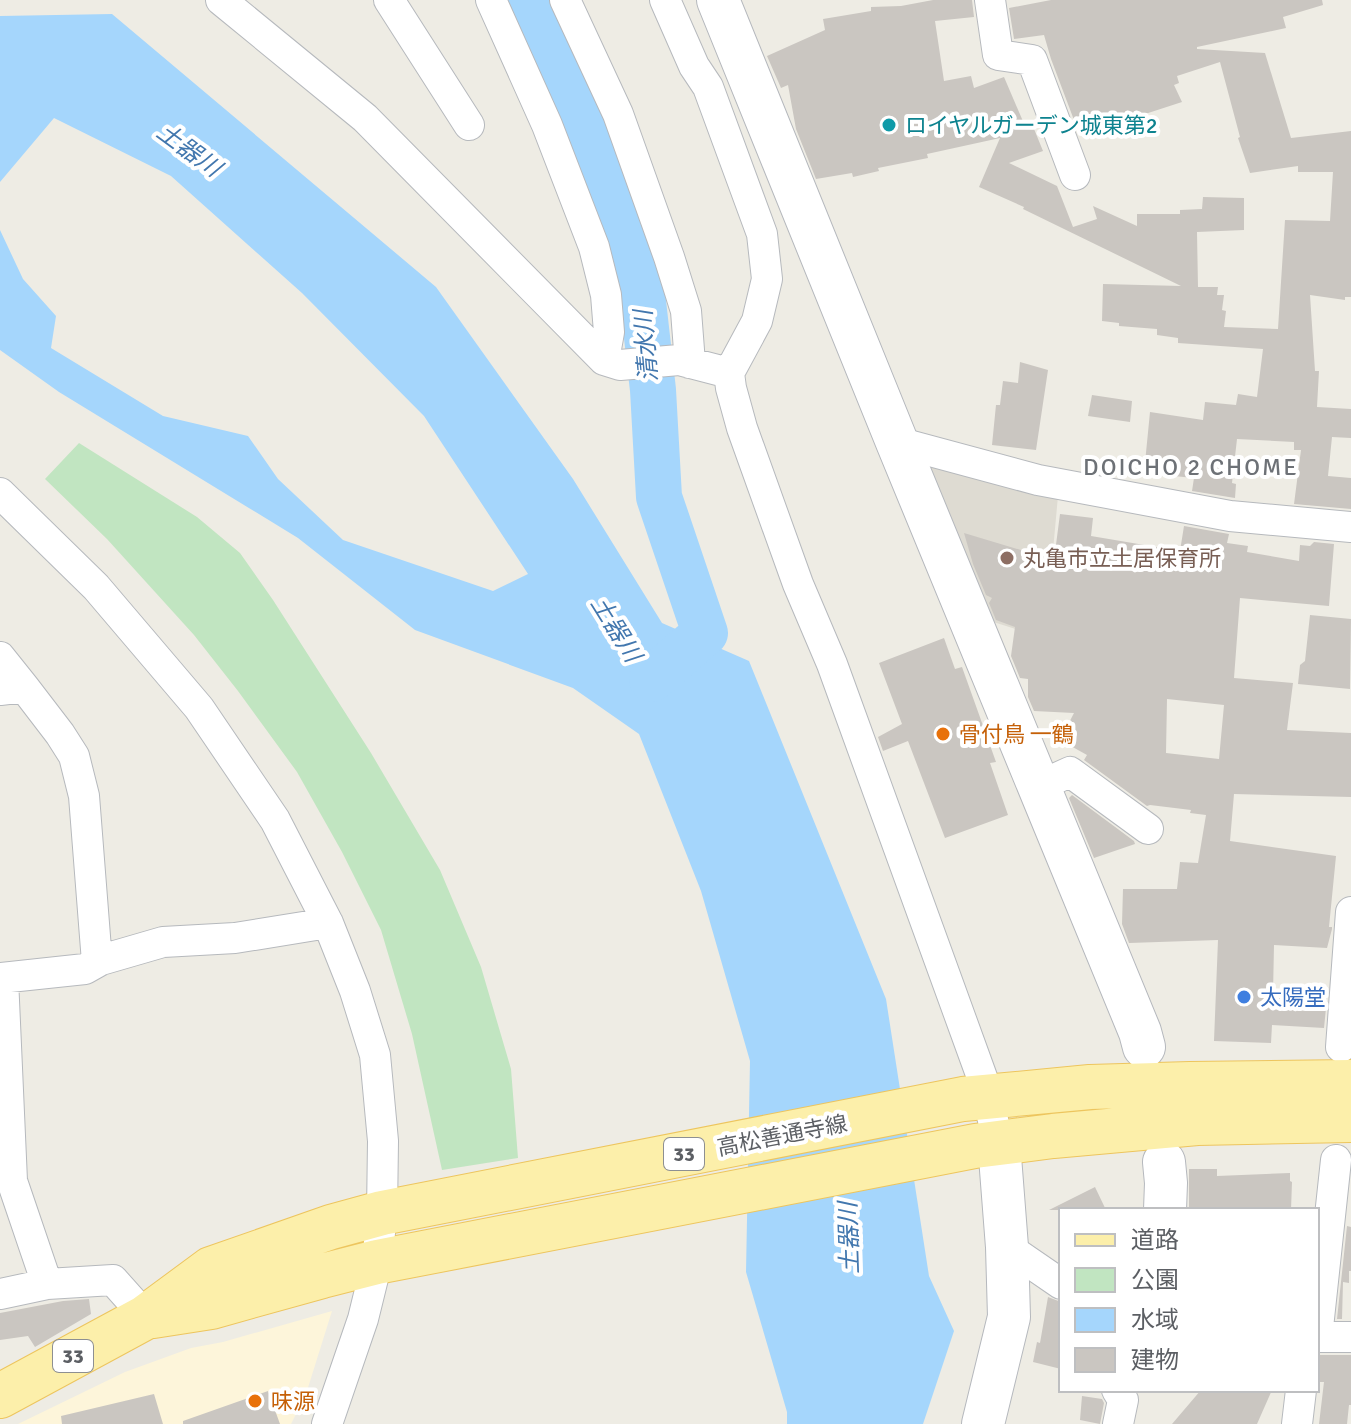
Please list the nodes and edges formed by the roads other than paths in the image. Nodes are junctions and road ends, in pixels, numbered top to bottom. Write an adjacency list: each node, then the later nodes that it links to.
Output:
1 (221, 0): 13 (street)
2 (389, 0): 10 (street)
3 (491, 0): 13 (street)
4 (565, 0): 12 (street)
5 (665, 0): 9 (street)
6 (718, 0): 8 (street)
7 (990, 0): 11 (street)
8 (737, 44): 9 (street); 15 (street)
9 (711, 95): 14 (street)
10 (469, 125)
11 (1075, 175)
12 (685, 361): 13 (street); 14 (street)
13 (612, 362)
14 (729, 373): 28 (street)
15 (897, 442): 17 (street); 20 (street)
16 (0, 493): 23 (street)
17 (1351, 527)
18 (0, 657): 19 (street)
19 (12, 689): 24 (street)
20 (1039, 786): 21 (street); 26 (street)
21 (1148, 829)
22 (1351, 912): 27 (street)
23 (328, 923): 24 (street); 34 (street)
24 (97, 962): 25 (street)
25 (2, 978): 38 (street)
26 (1144, 1047)
27 (1346, 1052): 28 (main road, 高松善通寺線 / 33)
28 (975, 1098): 30 (street); 34 (main road, 高松善通寺線 / 33)
29 (1351, 1120): 30 (main road, 高松善通寺線 / 33)
30 (987, 1145): 35 (street); 36 (main road, 高松善通寺線 / 33)
31 (1336, 1160): 41 (street)
32 (1164, 1162): 33 (street)
33 (1165, 1208)
34 (394, 1210): 36 (street); 40 (main road, 高松善通寺線 / 33)
35 (1007, 1247): 37 (street); 48 (street)
36 (377, 1262): 40 (main road, 高松善通寺線 / 33); 47 (street)
37 (1059, 1283)
38 (47, 1284): 39 (street); 40 (street)
39 (0, 1294)
40 (146, 1317): 46 (main road, 高松善通寺線 / 33)
41 (1319, 1318)
42 (1319, 1337): 43 (street)
43 (1351, 1337)
44 (1118, 1392): 49 (street)
45 (1301, 1392): 50 (street)
46 (0, 1396)
47 (327, 1424)
48 (983, 1424)
49 (1118, 1424)
50 (1297, 1424)

